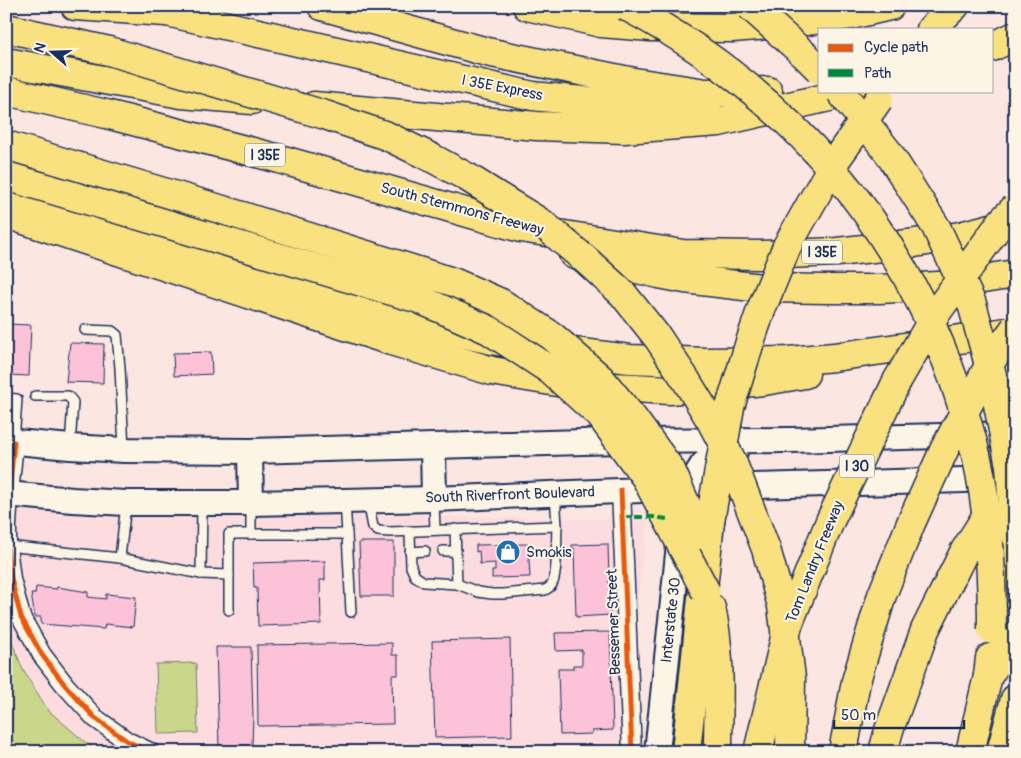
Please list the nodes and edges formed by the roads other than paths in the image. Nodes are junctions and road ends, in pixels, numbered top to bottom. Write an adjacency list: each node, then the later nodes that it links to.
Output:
1 (75, 6): 8 (highway, I 35E Express)
2 (322, 6): 15 (highway)
3 (527, 6): 6 (highway)
4 (625, 6): 73 (highway, bridge)
5 (750, 6): 14 (highway, bridge)
6 (890, 6)
7 (955, 6): 10 (highway)
8 (157, 9): 17 (highway, I 35E Express)
9 (6, 28): 81 (highway, bridge)
10 (933, 28)
11 (1015, 36): 12 (highway)
12 (994, 46)
13 (6, 62): 19 (highway)
14 (818, 68)
15 (818, 90)
16 (6, 91): 27 (highway, South Stemmons Freeway / I 35E)
17 (834, 92)
18 (843, 92): 59 (highway, bridge)
19 (852, 92)
20 (884, 92): 78 (highway, bridge)
21 (6, 145): 70 (highway, bridge)
22 (6, 176): 70 (highway, bridge)
23 (6, 194): 31 (highway)
24 (1015, 208): 80 (highway, Tom Landry Freeway / I 30, bridge)
25 (6, 214): 31 (highway)
26 (1015, 222): 27 (highway, South Stemmons Freeway / I 35E)
27 (521, 228): 28 (highway)
28 (1015, 274)
29 (1015, 329): 31 (highway); 82 (highway, bridge)
30 (85, 330): 39 (lane)
31 (834, 357)
32 (35, 396): 38 (lane)
33 (6, 398): 36 (lane)
34 (1015, 434): 35 (main road)
35 (791, 440): 37 (main road); 43 (main road)
36 (10, 442): 38 (main road); 46 (street)
37 (432, 446): 40 (main road); 47 (main road)
38 (70, 447): 39 (main road)
39 (124, 450): 40 (main road)
40 (250, 451): 52 (main road)
41 (1015, 469): 83 (highway, bridge)
42 (1015, 478): 43 (main road, South Riverfront Boulevard)
43 (688, 488): 44 (main road, South Riverfront Boulevard); 77 (main road, Interstate 30)
44 (621, 490): 45 (main road, South Riverfront Boulevard); 76 (street, Bessemer Street)
45 (555, 493): 47 (main road, South Riverfront Boulevard); 53 (lane)
46 (7, 494): 50 (main road, South Riverfront Boulevard); 61 (street)
47 (434, 499): 49 (main road, South Riverfront Boulevard); 55 (lane)
48 (345, 500): 49 (main road, South Riverfront Boulevard); 52 (main road, South Riverfront Boulevard); 58 (lane)
49 (368, 500): 56 (lane)
50 (126, 503): 51 (main road, South Riverfront Boulevard); 66 (lane)
51 (202, 503): 52 (main road, South Riverfront Boulevard); 67 (lane)
52 (251, 503): 57 (lane)
53 (556, 526): 54 (lane); 69 (lane)
54 (455, 529): 55 (lane); 62 (lane)
55 (435, 530): 56 (lane)
56 (410, 531): 65 (lane)
57 (251, 534): 58 (lane); 68 (lane)
58 (347, 534): 72 (lane)
59 (1015, 534)
60 (1015, 541): 73 (highway)
61 (7, 546): 66 (lane); 75 (street)
62 (456, 550): 64 (lane); 69 (lane)
63 (425, 551): 65 (lane)
64 (443, 551)
65 (410, 552): 69 (lane)
66 (120, 558): 67 (lane)
67 (201, 574): 68 (lane)
68 (229, 575): 71 (lane)
69 (457, 584)
70 (706, 592): 79 (highway)
71 (229, 610)
72 (351, 612)
73 (988, 676): 84 (highway)
74 (1015, 699): 85 (highway)
75 (150, 752)
76 (632, 752)
77 (657, 752)
78 (686, 752)
79 (718, 752)
80 (758, 752)
81 (790, 752)
82 (843, 752)
83 (883, 752)
84 (970, 752)
85 (1001, 752)

